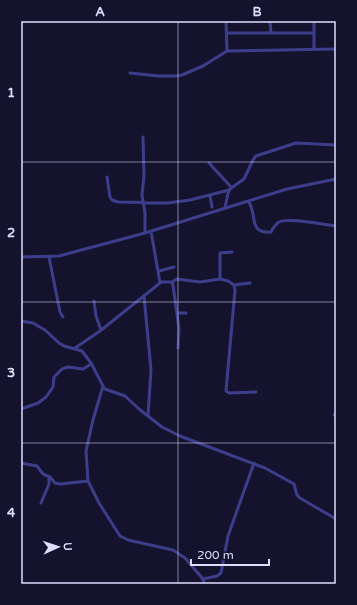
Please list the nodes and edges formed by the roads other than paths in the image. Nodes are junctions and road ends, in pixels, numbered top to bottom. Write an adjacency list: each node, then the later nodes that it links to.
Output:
1 (226, 21): 2 (street); 7 (street)
2 (240, 21)
3 (270, 21): 5 (street)
4 (314, 21): 6 (street)
5 (270, 33): 6 (street); 7 (street)
6 (314, 33): 8 (street)
7 (227, 34): 10 (street)
8 (314, 49): 9 (street); 10 (street)
9 (336, 49)
10 (227, 51): 11 (street)
11 (130, 73)
12 (143, 137): 20 (street)
13 (336, 145): 17 (street)
14 (209, 163): 17 (street)
15 (107, 177): 20 (street)
16 (336, 179): 19 (street)
17 (230, 189): 18 (street); 22 (street)
18 (210, 196): 20 (street); 21 (street)
19 (248, 201): 22 (street); 23 (street)
20 (144, 203): 25 (street)
21 (212, 207)
22 (225, 208): 24 (street)
23 (336, 226)
24 (151, 231): 25 (street); 30 (street)
25 (145, 233): 28 (street)
26 (232, 252): 31 (street)
27 (21, 257): 28 (street)
28 (49, 257): 40 (street)
29 (174, 267): 30 (street)
30 (159, 272): 32 (street)
31 (220, 279): 33 (street); 35 (street)
32 (160, 282): 33 (street); 36 (street)
33 (172, 282): 38 (street)
34 (250, 283): 35 (street)
35 (234, 284): 47 (street)
36 (144, 296): 42 (street); 49 (street)
37 (94, 302): 42 (street)
38 (177, 313): 39 (street); 44 (street)
39 (186, 313)
40 (63, 317)
41 (21, 321): 43 (street)
42 (101, 330): 43 (street)
43 (75, 348): 45 (street)
44 (178, 348)
45 (92, 364): 46 (street); 48 (street)
46 (103, 386): 49 (street); 53 (street)
47 (256, 392)
48 (21, 409)
49 (148, 415): 51 (street)
50 (21, 463): 52 (street)
51 (254, 463): 55 (street); 56 (street)
52 (49, 476): 53 (street); 54 (street)
53 (88, 481): 56 (street)
54 (40, 503)
55 (336, 519)
56 (202, 578): 57 (street)
57 (205, 584)

